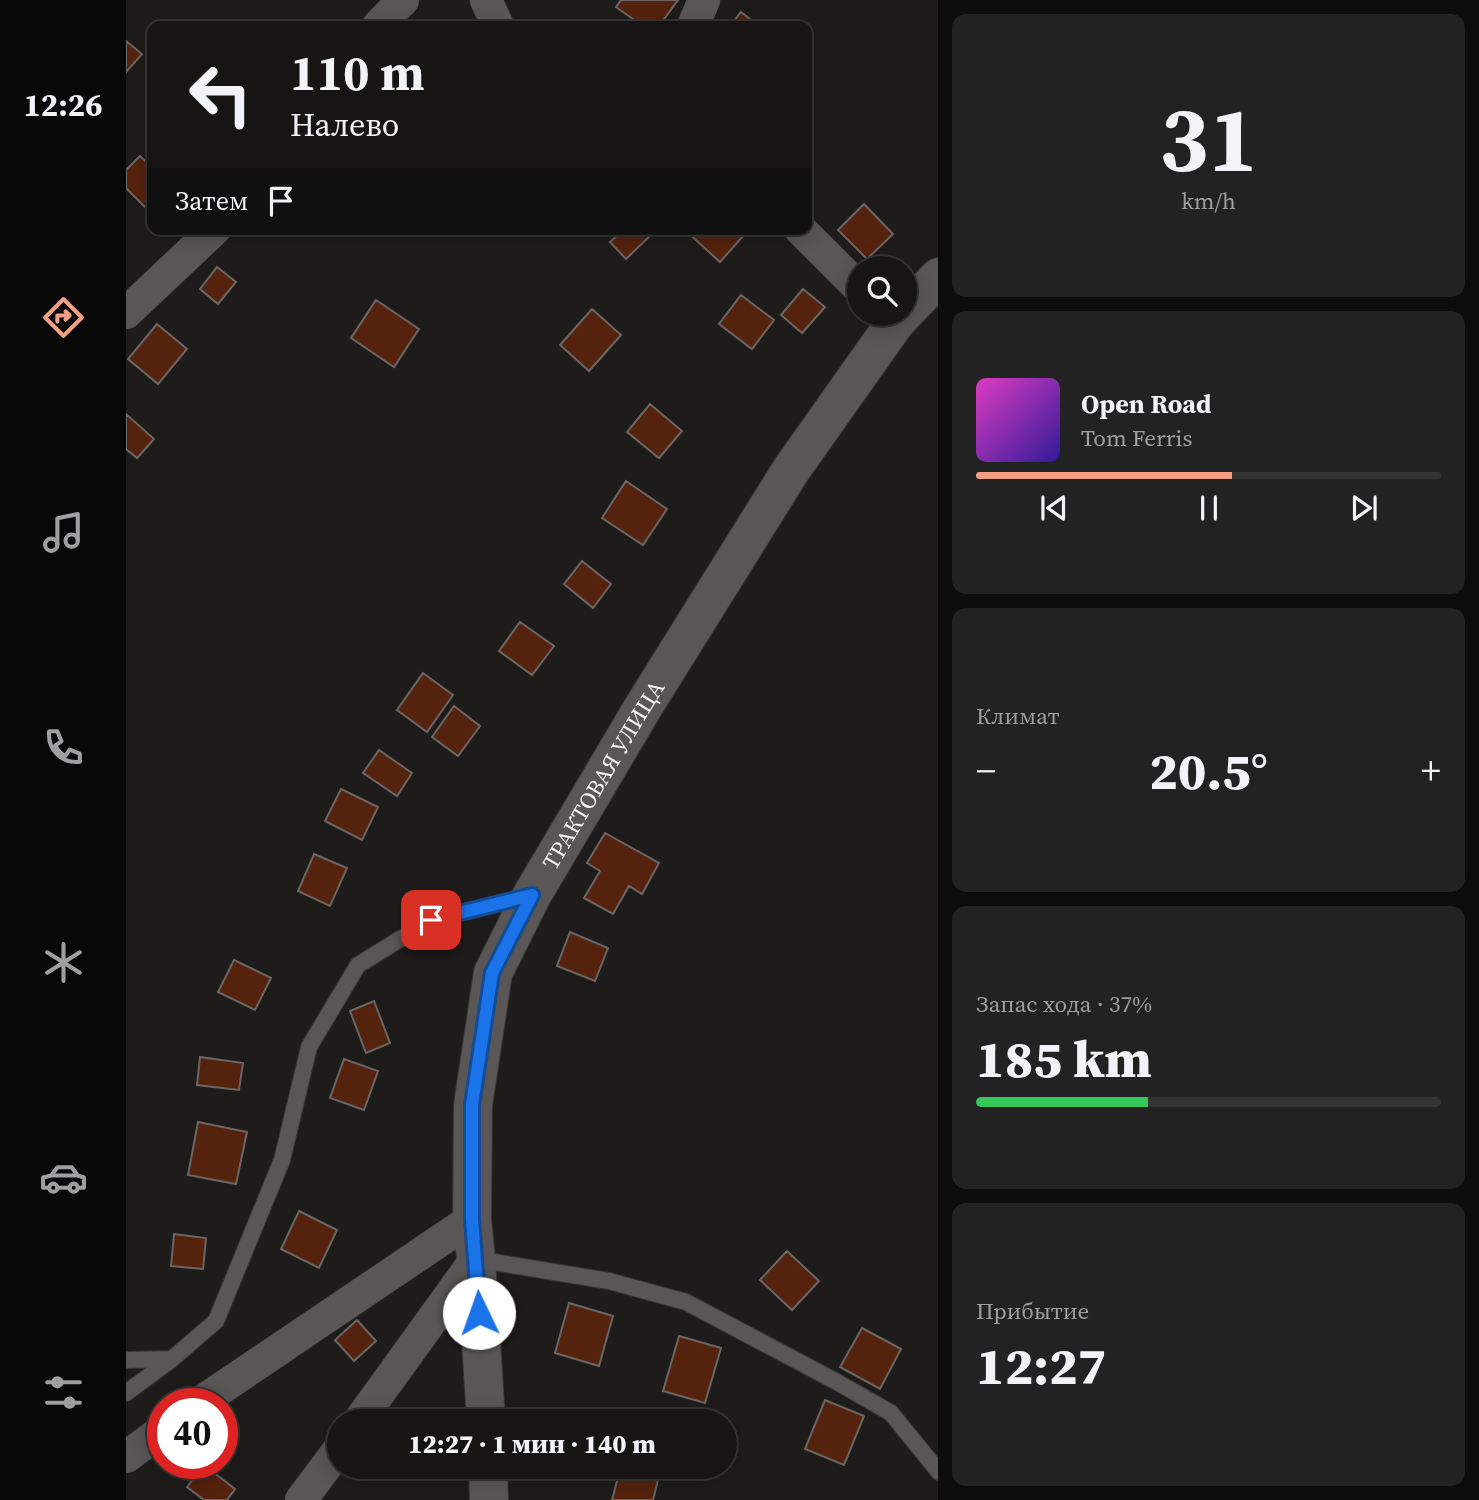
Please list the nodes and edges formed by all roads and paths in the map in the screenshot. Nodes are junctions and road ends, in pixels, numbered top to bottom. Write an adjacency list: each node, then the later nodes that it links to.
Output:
1 (403, 0): 4 (street)
2 (486, 0): 5 (street)
3 (704, 0): 6 (street)
4 (383, 21)
5 (496, 21)
6 (695, 21)
7 (209, 235): 12 (street)
8 (806, 235): 9 (street)
9 (847, 276)
10 (938, 277): 11 (street, ТРАКТОВАЯ УЛИЦА)
11 (917, 296)
12 (126, 313)
13 (889, 326): 14 (street, ТРАКТОВАЯ УЛИЦА)
14 (532, 895): 15 (street, ТРАКТОВАЯ УЛИЦА); 17 (lane)
15 (472, 1219): 16 (street, ТРАКТОВАЯ УЛИЦА); 19 (street)
16 (476, 1259): 21 (street); 22 (street, ТРАКТОВАЯ УЛИЦА); 26 (lane)
17 (172, 1359): 18 (lane); 20 (lane)
18 (126, 1360)
19 (222, 1388)
20 (126, 1393)
21 (368, 1409)
22 (485, 1409)
23 (147, 1442): 24 (street)
24 (126, 1457)
25 (327, 1465): 28 (street)
26 (938, 1472)
27 (488, 1479): 29 (street)
28 (302, 1500)
29 (489, 1500)

